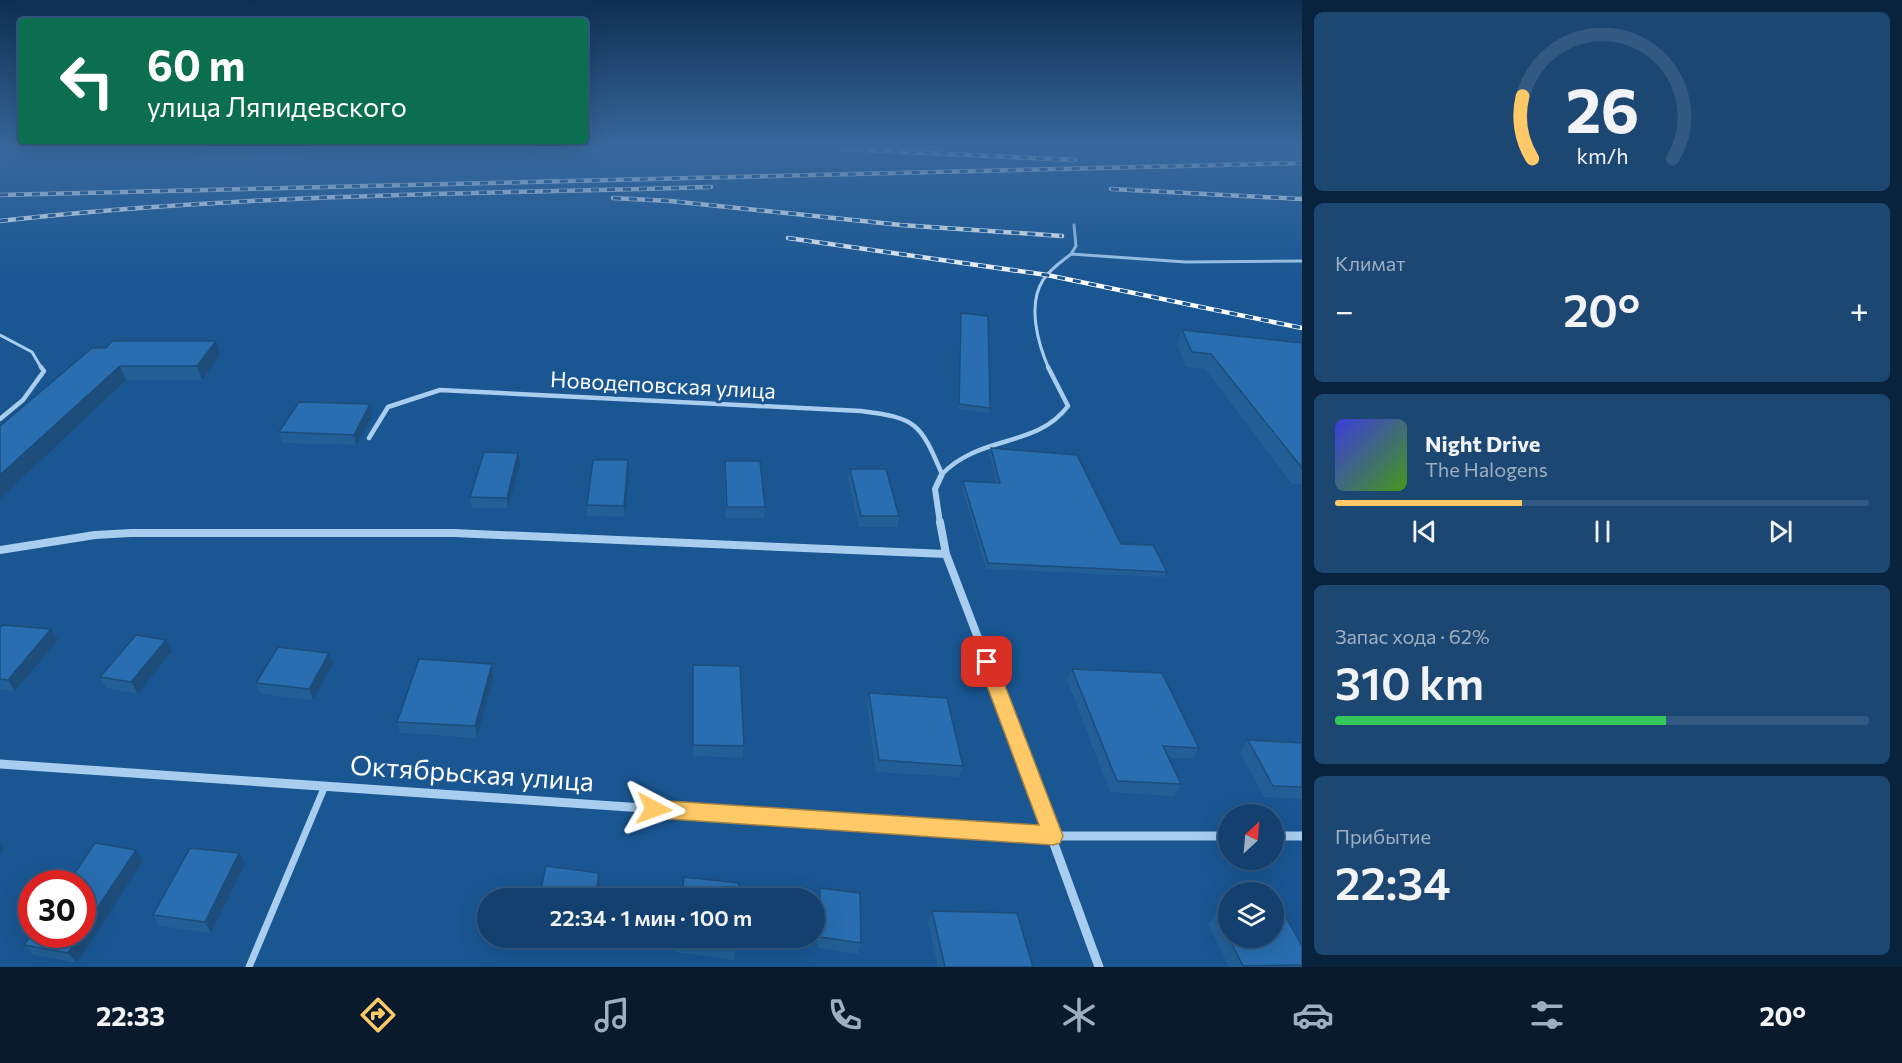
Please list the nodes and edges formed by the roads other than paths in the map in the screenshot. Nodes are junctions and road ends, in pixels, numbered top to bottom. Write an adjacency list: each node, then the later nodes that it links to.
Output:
1 (1074, 225): 2 (lane)
2 (1071, 254): 3 (lane); 7 (lane)
3 (1302, 261)
4 (0, 335): 5 (lane)
5 (0, 419)
6 (369, 438): 7 (lane, Новодеповская улица)
7 (942, 474): 9 (street)
8 (0, 550): 9 (street)
9 (946, 554): 12 (street)
10 (0, 764): 11 (street, Октябрьская улица)
11 (325, 786): 12 (street, Октябрьская улица); 16 (lane)
12 (1053, 836): 13 (street, Октябрьская улица); 17 (street)
13 (1218, 836)
14 (1284, 836): 15 (street)
15 (1302, 836)
16 (249, 967)
17 (1099, 967)

